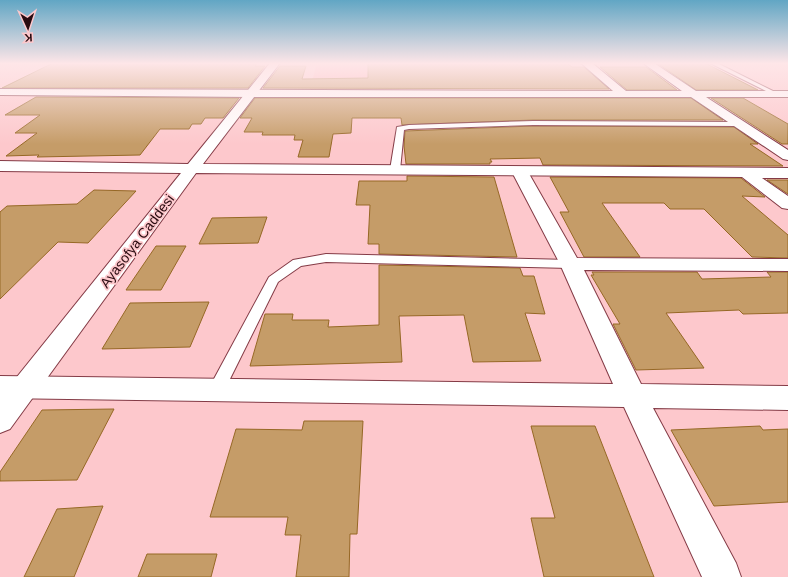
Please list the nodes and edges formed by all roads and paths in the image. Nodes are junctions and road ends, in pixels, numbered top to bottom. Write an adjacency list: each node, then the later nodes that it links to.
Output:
1 (255, 90): 6 (street, Ayasofya Caddesi)
2 (618, 90): 7 (street)
3 (690, 90): 8 (street)
4 (768, 90): 9 (lane)
5 (0, 92): 6 (street)
6 (252, 94): 7 (street); 14 (street, Ayasofya Caddesi)
7 (623, 94): 8 (street)
8 (696, 94): 9 (street); 11 (street)
9 (776, 94): 10 (street)
10 (788, 94)
11 (738, 124): 12 (street); 15 (lane)
12 (788, 156)
13 (0, 166): 14 (street)
14 (193, 167): 15 (street); 22 (street, Ayasofya Caddesi)
15 (395, 170): 16 (street)
16 (520, 172): 17 (street); 20 (street)
17 (746, 173): 18 (street); 19 (street)
18 (788, 173)
19 (788, 204)
20 (570, 264): 21 (street); 23 (lane); 24 (street)
21 (788, 265)
22 (12, 387): 23 (street); 26 (street, Ayasofya Caddesi)
23 (216, 390): 24 (street)
24 (632, 395): 25 (street); 27 (street)
25 (788, 398)
26 (0, 420)
27 (722, 577)

